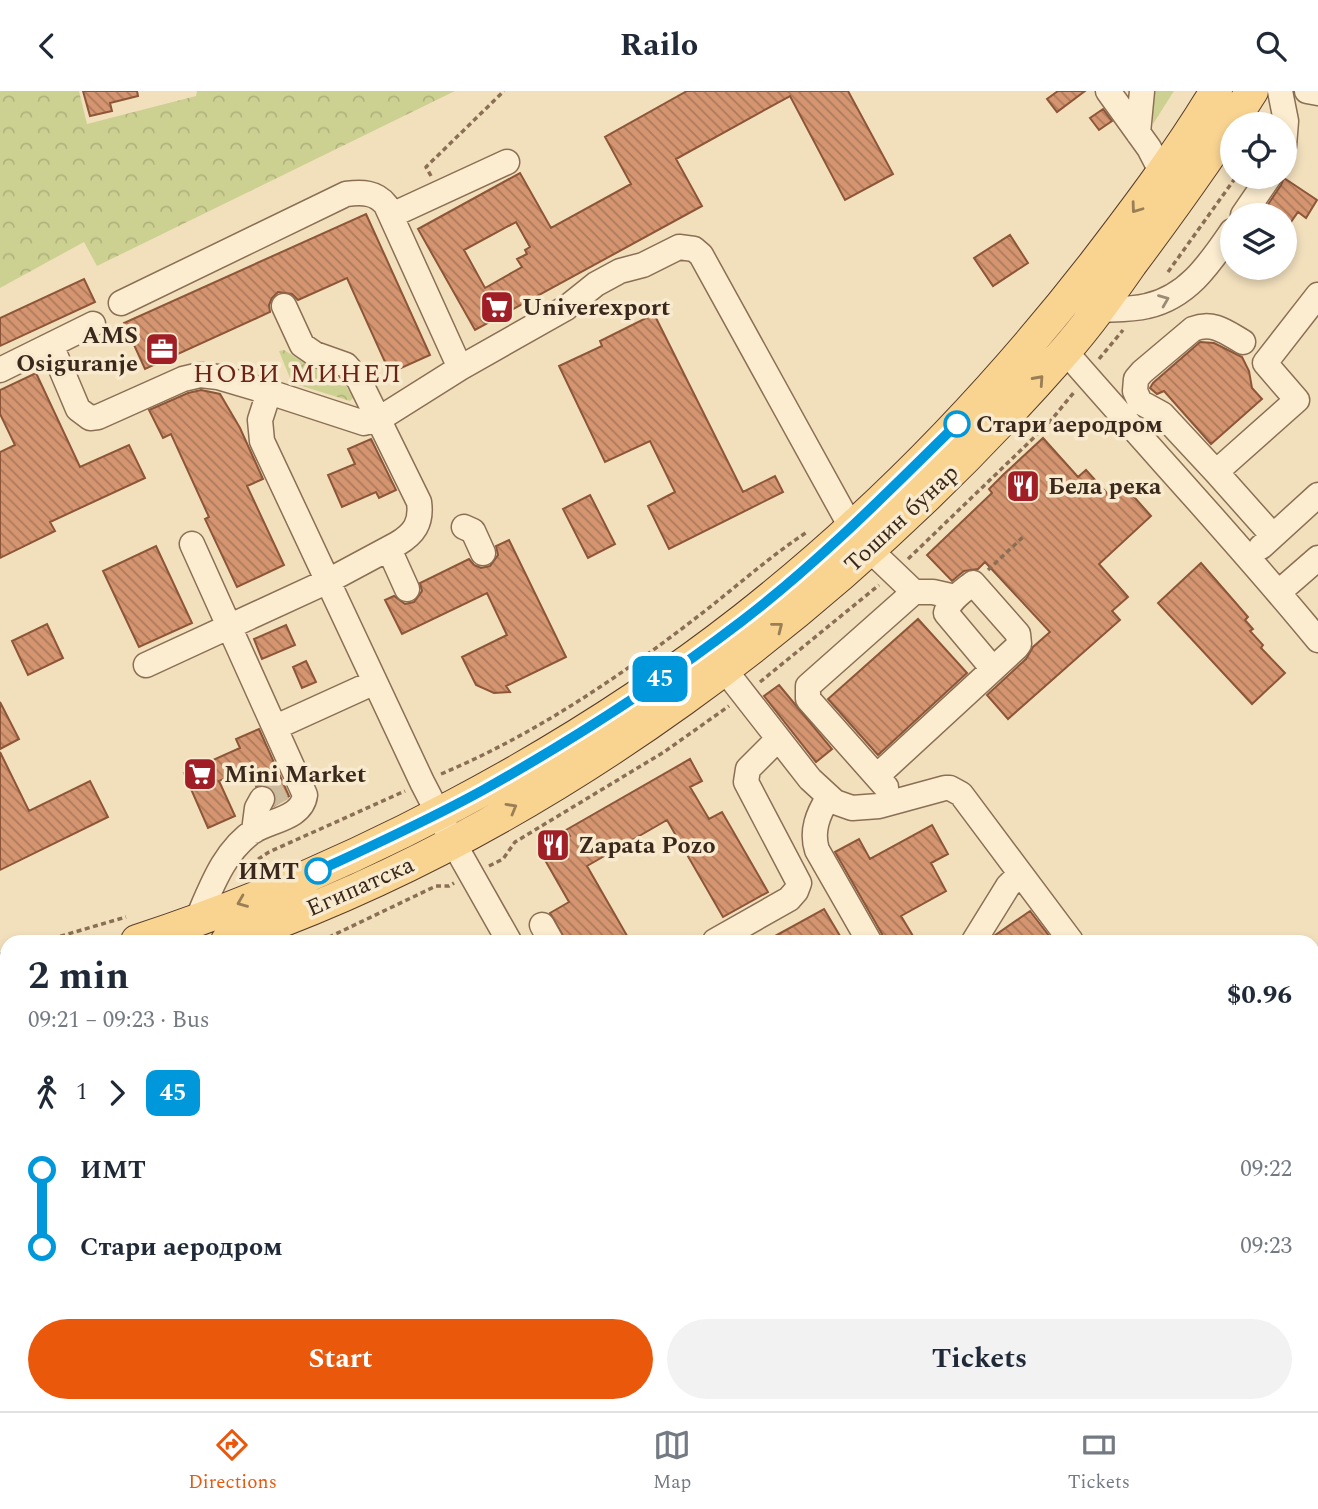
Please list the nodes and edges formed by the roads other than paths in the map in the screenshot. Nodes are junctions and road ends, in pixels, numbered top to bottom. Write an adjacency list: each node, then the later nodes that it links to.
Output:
1 (1108, 91): 9 (street)
2 (1142, 91): 9 (street)
3 (1216, 91): 11 (main road, Тошин бунар)
4 (1252, 91): 17 (main road, Тошин бунар)
5 (1280, 91): 8 (street)
6 (1307, 91): 7 (street)
7 (1318, 93)
8 (1284, 112)
9 (1139, 133): 11 (street)
10 (507, 162): 12 (street)
11 (1162, 173): 30 (main road, Тошин бунар, one-way to 30)
12 (391, 215): 15 (street); 22 (street)
13 (1220, 248): 17 (street, one-way to 13)
14 (1318, 295): 26 (street)
15 (121, 303)
16 (284, 306): 25 (street)
17 (1097, 310): 21 (main road, Тошин бунар)
18 (93, 324): 20 (street)
19 (1243, 342): 26 (street)
20 (51, 345): 23 (street); 24 (street)
21 (1065, 351): 30 (main road, Тошин бунар, one-way to 21); 34 (street)
22 (460, 368): 25 (street, Тошин бунар); 30 (street, Тошин бунар)
23 (0, 370)
24 (269, 392): 25 (street); 36 (street)
25 (379, 419): 32 (street)
26 (1216, 472): 29 (street)
27 (1318, 495): 29 (street)
28 (464, 527): 33 (street)
29 (1273, 536): 34 (street)
30 (860, 538): 39 (street); 44 (main road, Тошин бунар, one-way to 30); 53 (main road, Тошин бунар)
31 (192, 544): 41 (street)
32 (389, 549): 36 (street); 37 (street)
33 (482, 553)
34 (1250, 557): 40 (street)
35 (1318, 558): 40 (street)
36 (328, 581): 41 (street); 46 (street)
37 (407, 589)
38 (964, 590): 39 (street); 45 (street); 45 (street)
39 (915, 592): 49 (street)
40 (1279, 592): 42 (street)
41 (230, 626): 43 (street); 47 (street)
42 (1318, 640)
43 (146, 665)
44 (724, 669): 48 (street); 55 (main road, Тошин бунар, one-way to 44)
45 (993, 669): 49 (street)
46 (375, 682): 47 (street); 53 (street)
47 (276, 727): 54 (street)
48 (778, 739): 50 (street); 61 (street)
49 (877, 776): 52 (street)
50 (828, 798): 52 (street); 62 (street)
51 (262, 799): 54 (street)
52 (894, 803): 56 (street)
53 (438, 813): 55 (street); 57 (main road, Египатска, one-way to 57)
54 (254, 831): 57 (street)
55 (453, 842): 59 (main road, Египатска); 60 (street)
56 (1020, 874): 63 (street); 64 (street)
57 (197, 920): 58 (main road, Египатска)
58 (154, 935)
59 (242, 935)
60 (506, 935)
61 (726, 935)
62 (866, 935)
63 (978, 935)
64 (1066, 935)

